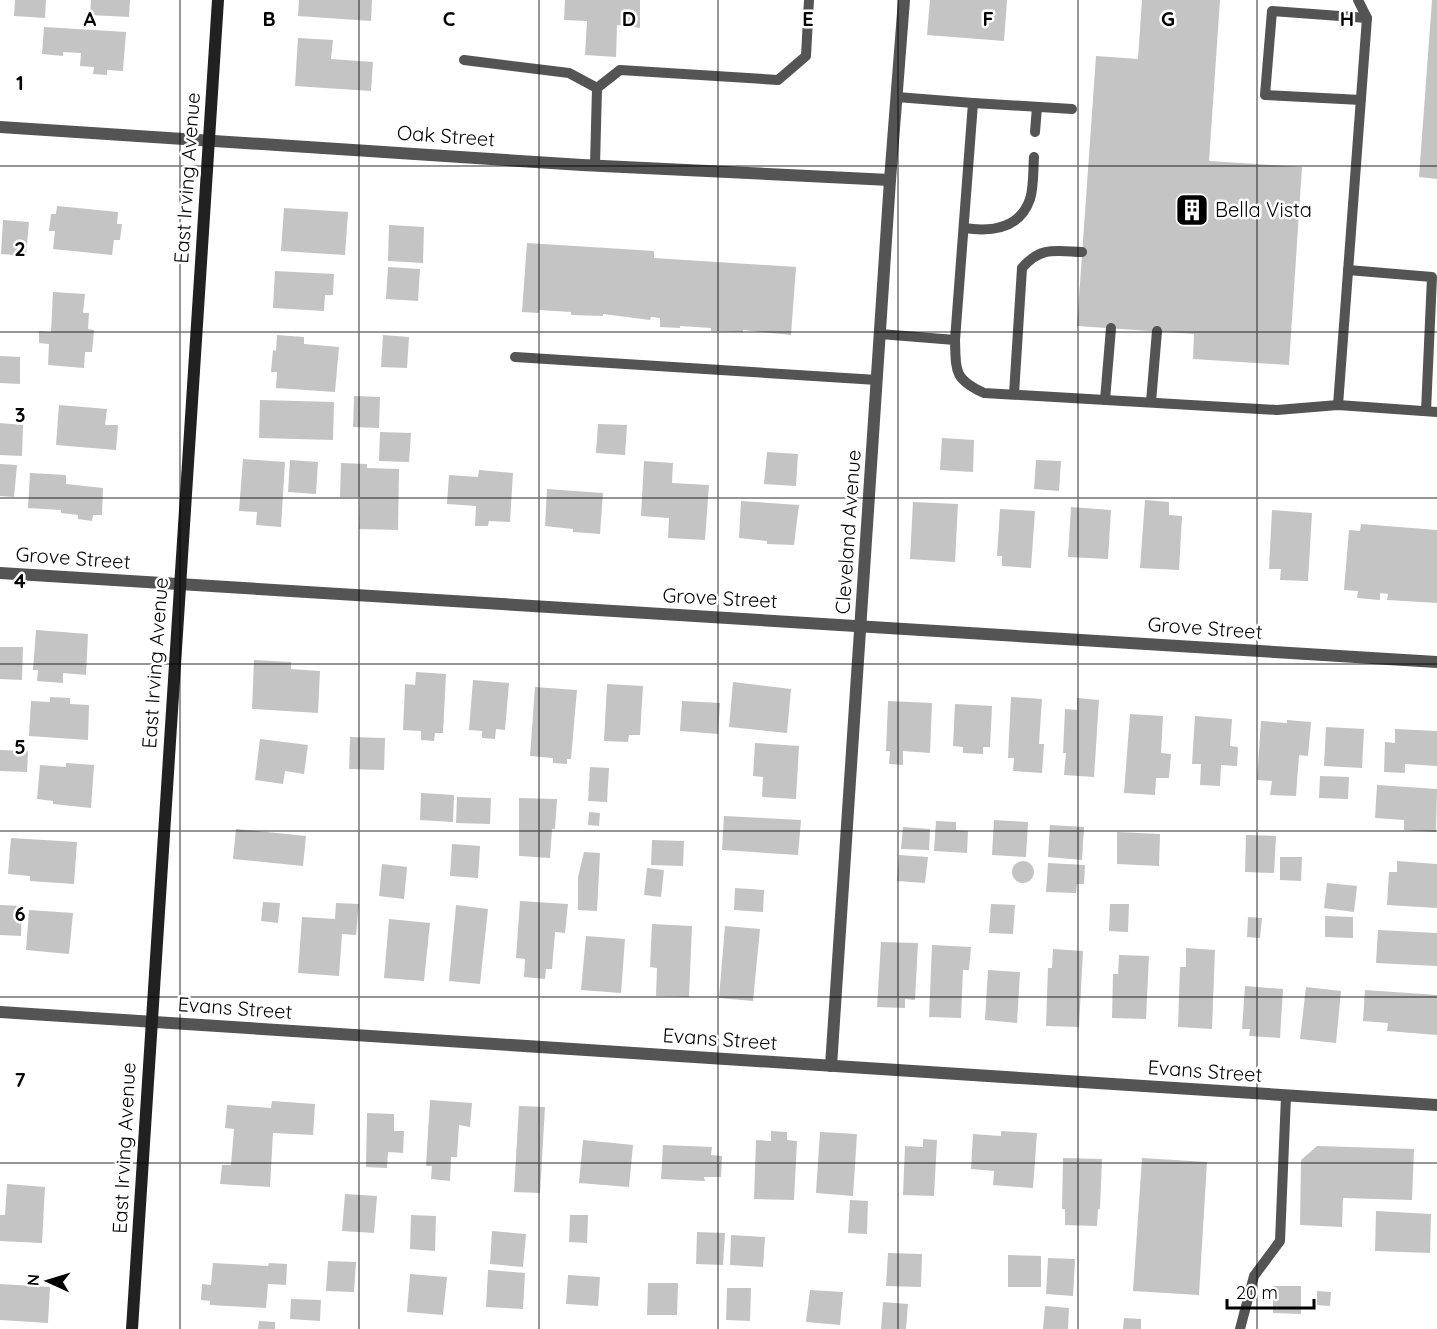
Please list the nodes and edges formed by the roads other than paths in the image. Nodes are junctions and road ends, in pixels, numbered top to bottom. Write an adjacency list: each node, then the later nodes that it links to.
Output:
1 (218, 0): 16 (street, East Irving Avenue)
2 (809, 0): 8 (lane)
3 (904, 0): 9 (street, Cleveland Avenue)
4 (1358, 0): 6 (lane)
5 (1273, 6): 6 (lane); 10 (lane)
6 (1366, 18): 10 (lane)
7 (464, 60): 8 (lane)
8 (597, 88): 18 (lane)
9 (897, 96): 11 (lane); 19 (street, Cleveland Avenue)
10 (1361, 100): 22 (lane)
11 (973, 103): 12 (lane); 20 (lane)
12 (1037, 107): 13 (lane); 15 (lane)
13 (1072, 109)
14 (0, 127): 16 (street, Oak Street)
15 (1035, 132)
16 (209, 140): 18 (street, Oak Street); 35 (street, East Irving Avenue)
17 (1034, 157): 20 (lane)
18 (595, 165): 19 (street, Oak Street)
19 (890, 180): 25 (street, Cleveland Avenue)
20 (963, 228): 26 (lane)
21 (1082, 252): 29 (lane)
22 (1348, 270): 32 (lane); 33 (lane)
23 (1111, 328): 30 (lane)
24 (1157, 332): 31 (lane)
25 (880, 334): 26 (lane); 28 (street, Cleveland Avenue)
26 (955, 340): 29 (lane)
27 (515, 357): 28 (lane)
28 (877, 380): 36 (street, Cleveland Avenue)
29 (1014, 394): 30 (lane)
30 (1105, 400): 31 (lane)
31 (1151, 402): 32 (lane)
32 (1338, 405): 33 (lane)
33 (1431, 411)
34 (0, 573): 35 (street, Grove Street)
35 (180, 585): 36 (street, Grove Street); 39 (street, East Irving Avenue)
36 (861, 626): 37 (street, Grove Street); 40 (street, Cleveland Avenue)
37 (1437, 662)
38 (0, 1012): 39 (street, Evans Street)
39 (151, 1022): 40 (street, Evans Street); 43 (street, East Irving Avenue)
40 (831, 1066): 41 (street, Evans Street)
41 (1286, 1096): 42 (street, Evans Street); 44 (lane)
42 (1437, 1105)
43 (132, 1329)
44 (1240, 1329)

